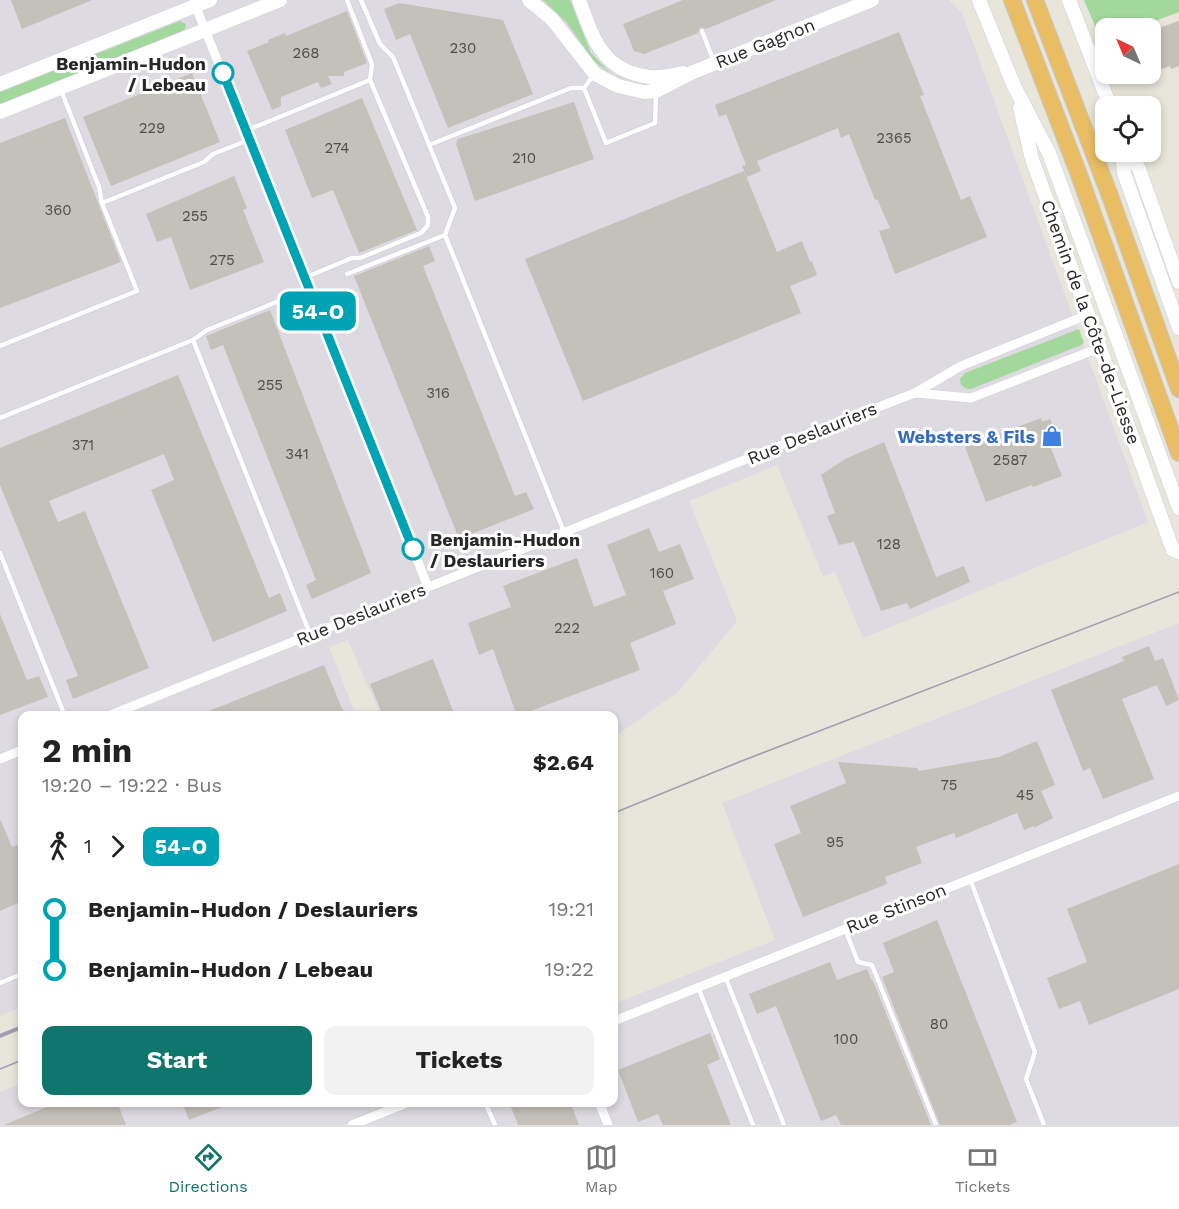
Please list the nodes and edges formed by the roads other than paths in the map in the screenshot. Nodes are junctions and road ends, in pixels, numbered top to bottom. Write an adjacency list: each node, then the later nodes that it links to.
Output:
1 (210, 0): 12 (street)
2 (280, 0): 13 (street)
3 (347, 0): 18 (lane)
4 (361, 0): 27 (lane)
5 (529, 0): 17 (street)
6 (579, 0): 16 (street)
7 (872, 0): 15 (street, Rue Gagnon)
8 (979, 0): 20 (street, Chemin de la Côte-de-Liesse)
9 (1012, 0): 44 (highway)
10 (1035, 0): 41 (highway)
11 (1069, 0): 24 (street)
12 (194, 3): 13 (street); 19 (street)
13 (205, 30): 21 (street); 26 (street)
14 (702, 31): 15 (lane)
15 (714, 63): 16 (street, Rue Gagnon)
16 (691, 72): 23 (street)
17 (595, 74): 22 (lane); 23 (street)
18 (370, 80): 26 (lane); 33 (lane)
19 (0, 84)
20 (1014, 86): 36 (street, Chemin de la Côte-de-Liesse); 45 (street, Chemin de la Côte-de-Liesse)
21 (60, 87): 25 (street); 30 (lane)
22 (584, 88): 23 (lane); 27 (lane)
23 (656, 91)
24 (1106, 96)
25 (0, 112)
26 (247, 135): 30 (lane); 33 (street)
27 (429, 145): 31 (lane)
28 (1123, 162): 37 (street)
29 (1135, 162): 34 (street)
30 (102, 203): 39 (lane)
31 (445, 235): 32 (lane); 46 (lane)
32 (347, 274)
33 (304, 278): 35 (street)
34 (1179, 282)
35 (309, 289): 38 (lane); 49 (street)
36 (1087, 315): 40 (street, Chemin de la Côte-de-Liesse); 42 (street, Rue Deslauriers)
37 (1179, 328)
38 (193, 340): 43 (lane); 50 (lane)
39 (0, 346)
40 (1099, 348): 42 (street, Rue Deslauriers); 47 (street, Chemin de la Côte-de-Liesse)
41 (1179, 389)
42 (915, 393): 46 (street, Rue Deslauriers)
43 (0, 418)
44 (1179, 453)
45 (1179, 508)
46 (564, 532): 49 (street, Rue Deslauriers)
47 (1179, 552)
48 (0, 553): 51 (lane)
49 (428, 587): 50 (street, Rue Deslauriers)
50 (310, 634): 52 (street, Rue Deslauriers)
51 (63, 711)
52 (120, 711)
53 (18, 752): 54 (street)
54 (0, 759)
55 (1179, 796): 56 (street, Rue Stinson)
56 (970, 879): 57 (street, Rue Stinson); 72 (lane)
57 (845, 929): 59 (street, Rue Stinson); 71 (lane)
58 (18, 976): 60 (lane)
59 (725, 976): 61 (street, Rue Stinson); 70 (lane)
60 (0, 983)
61 (698, 987): 62 (street, Rue Stinson); 69 (lane)
62 (618, 1019)
63 (397, 1107): 66 (street)
64 (487, 1107): 67 (lane)
65 (601, 1107): 68 (street)
66 (352, 1125)
67 (495, 1125)
68 (608, 1125)
69 (753, 1125)
70 (784, 1125)
71 (936, 1125)
72 (1044, 1125)

